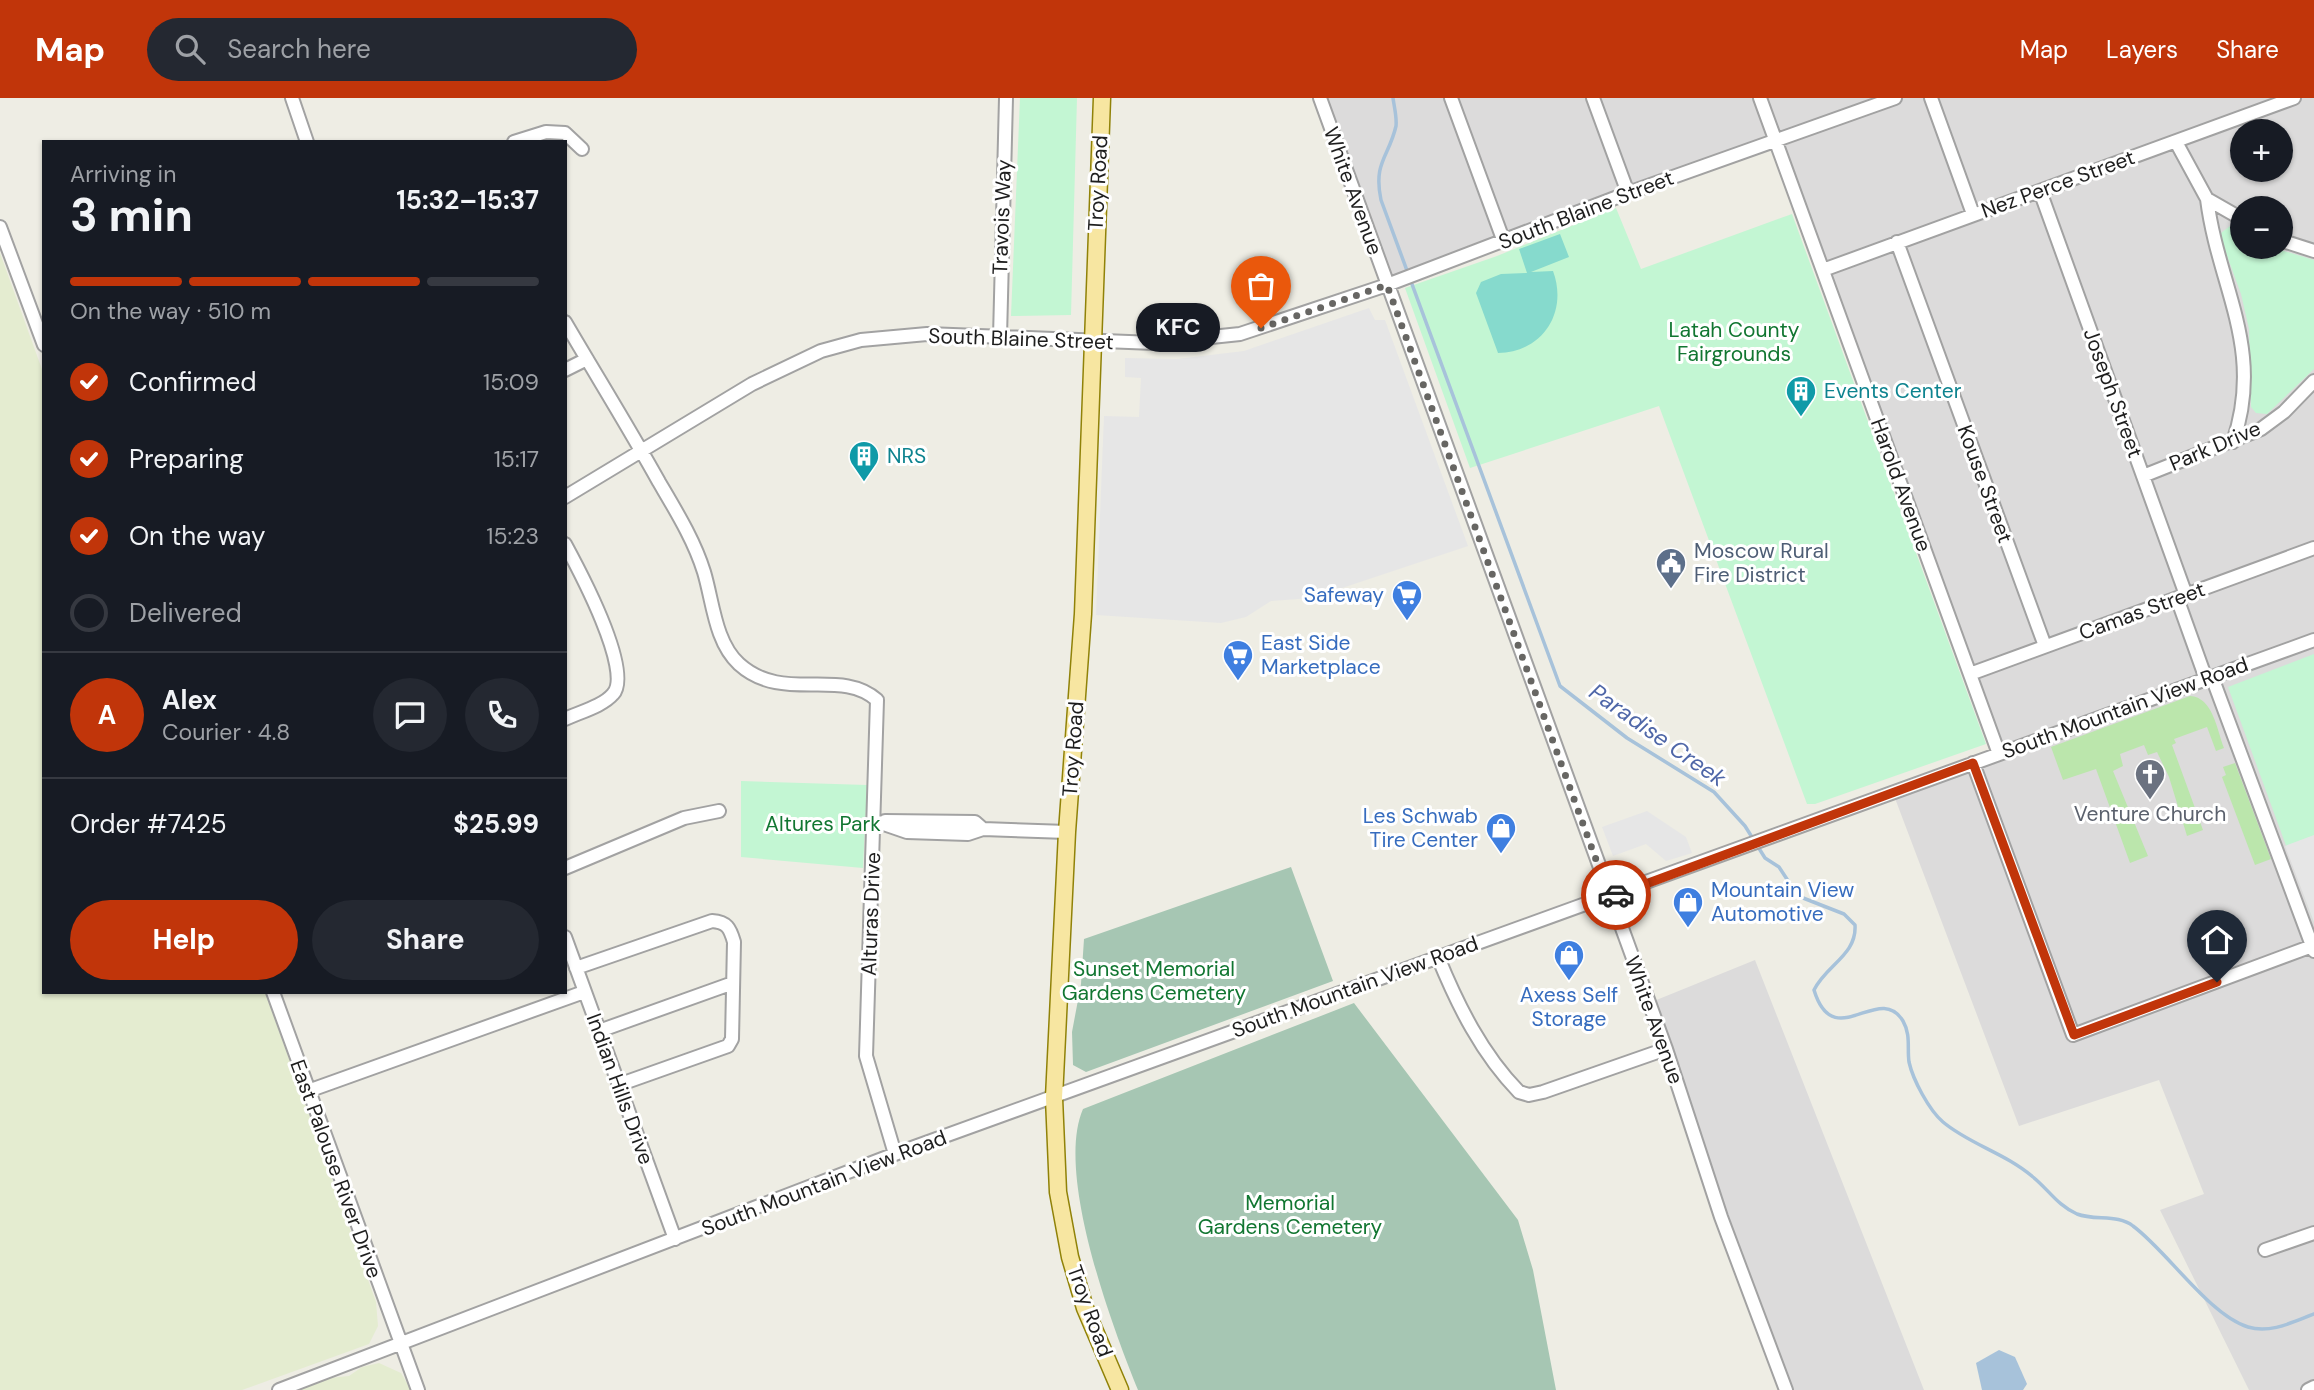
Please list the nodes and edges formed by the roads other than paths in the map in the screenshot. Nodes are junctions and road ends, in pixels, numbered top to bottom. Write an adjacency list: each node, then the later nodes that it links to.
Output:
1 (292, 98): 11 (street)
2 (1006, 98): 29 (street, Travois Way)
3 (1102, 98): 31 (main road, Troy Road)
4 (1320, 98): 27 (street, White Avenue)
5 (1451, 98): 22 (street)
6 (1593, 98): 17 (street)
7 (1760, 98): 13 (street, Harold Avenue)
8 (1895, 98): 13 (street, South Blaine Street)
9 (1931, 98): 20 (street)
10 (2294, 98): 14 (street, Nez Perce Street)
11 (306, 140)
12 (520, 140): 15 (street)
13 (1775, 140): 17 (street, South Blaine Street); 26 (street, Harold Avenue)
14 (2176, 142): 16 (street, Nez Perce Street); 18 (street)
15 (582, 149)
16 (2040, 191): 20 (street, Nez Perce Street); 37 (street, Joseph Street)
17 (1628, 193): 22 (street, South Blaine Street)
18 (2207, 199): 19 (street); 35 (street)
19 (2230, 212)
20 (1973, 214): 23 (street, Nez Perce Street)
21 (0, 227): 30 (street)
22 (1504, 242): 27 (street, South Blaine Street)
23 (1896, 242): 26 (street, Nez Perce Street); 43 (street, Kouse Street)
24 (2293, 244): 25 (street)
25 (2314, 251)
26 (1822, 270): 44 (street, Harold Avenue)
27 (1391, 283): 31 (street, South Blaine Street); 53 (street, White Avenue)
28 (567, 325): 32 (street, Alturas Drive)
29 (1000, 337): 31 (street, South Blaine Street); 36 (street, South Blaine Street)
30 (42, 340)
31 (1091, 340): 51 (main road, Troy Road)
32 (587, 359): 33 (street); 36 (street, Alturas Drive)
33 (567, 369)
34 (2314, 381): 35 (street, Park Drive)
35 (2233, 442): 37 (street, Park Drive)
36 (642, 450): 38 (street, South Blaine Street); 50 (street, Alturas Drive)
37 (2143, 476): 41 (street, Joseph Street)
38 (567, 496)
39 (567, 548): 46 (street)
40 (2314, 548): 41 (street, Camas Street)
41 (2181, 596): 43 (street, Camas Street); 45 (street, Joseph Street)
42 (2314, 640): 45 (street, South Mountain View Road)
43 (2045, 646): 44 (street, Camas Street)
44 (1970, 674): 47 (street, Harold Avenue)
45 (2209, 678): 47 (street, South Mountain View Road); 55 (street, Joseph Street)
46 (567, 718)
47 (1999, 754): 48 (street, South Mountain View Road)
48 (1973, 763): 53 (street, South Mountain View Road); 55 (street)
49 (719, 811): 52 (street)
50 (875, 821): 51 (street); 66 (street, Alturas Drive)
51 (1067, 832): 65 (main road, Troy Road)
52 (567, 867)
53 (1610, 898): 56 (street, South Mountain View Road); 62 (street, White Avenue)
54 (567, 943): 57 (street, Indian Hills Drive)
55 (2313, 949)
56 (1437, 957): 62 (street); 65 (street, South Mountain View Road)
57 (576, 968): 58 (street); 59 (street, Indian Hills Drive)
58 (733, 984): 61 (street); 63 (street)
59 (584, 992): 61 (street, Indian Hills Drive); 64 (street)
60 (274, 994): 64 (street, East Palouse River Drive)
61 (599, 1031): 63 (street, Indian Hills Drive)
62 (1665, 1049): 75 (street, White Avenue)
63 (618, 1085): 68 (street, Indian Hills Drive)
64 (308, 1091): 70 (street, East Palouse River Drive)
65 (1054, 1098): 66 (street, South Mountain View Road); 74 (main road, Troy Road)
66 (895, 1154): 68 (street, South Mountain View Road)
67 (2314, 1233): 69 (street)
68 (675, 1239): 70 (street, South Mountain View Road)
69 (2265, 1250)
70 (401, 1345): 72 (street, South Mountain View Road); 73 (street, East Palouse River Drive)
71 (2314, 1387): 76 (street)
72 (279, 1390)
73 (418, 1390)
74 (1121, 1390)
75 (1786, 1390)
76 (2308, 1390)

